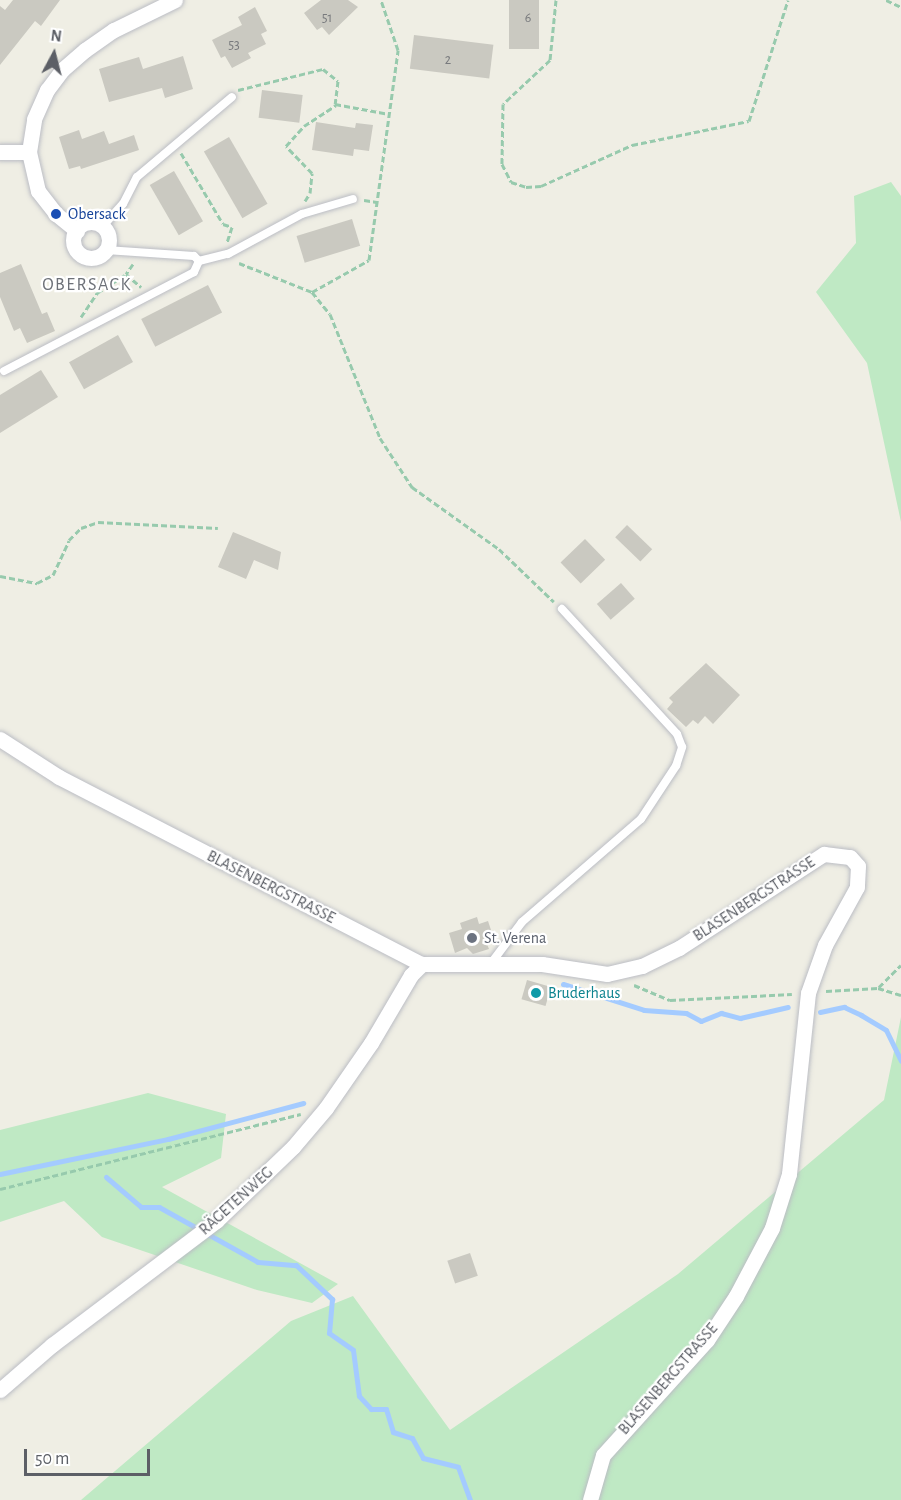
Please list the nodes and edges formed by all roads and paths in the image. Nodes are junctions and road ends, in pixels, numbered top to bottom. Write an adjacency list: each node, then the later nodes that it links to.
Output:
1 (174, 0): 12 (street)
2 (381, 0): 9 (path)
3 (556, 0): 4 (path)
4 (788, 0)
5 (886, 0): 6 (path)
6 (901, 7)
7 (232, 97): 8 (path); 10 (lane)
8 (338, 105): 9 (path); 13 (path)
9 (389, 114): 24 (path)
10 (176, 146): 15 (lane); 17 (path)
11 (0, 152): 12 (street)
12 (29, 152): 16 (street)
13 (310, 193)
14 (353, 199): 19 (lane)
15 (102, 226): 16 (street); 18 (street)
16 (77, 231): 18 (street)
17 (226, 245)
18 (106, 250): 20 (lane)
19 (228, 254): 20 (lane); 24 (path)
20 (199, 261): 25 (lane)
21 (133, 264): 22 (path)
22 (126, 274): 23 (path); 25 (path)
23 (141, 287)
24 (312, 292): 29 (path)
25 (84, 332): 26 (lane)
26 (4, 371)
27 (218, 528): 28 (path)
28 (0, 576)
29 (562, 609): 31 (lane)
30 (0, 740): 32 (street, BLASENBERGSTRASSE)
31 (492, 962): 32 (street, BLASENBERGSTRASSE); 34 (street, BLASENBERGSTRASSE)
32 (422, 964): 38 (street, RÄGETENWEG)
33 (901, 965): 35 (path)
34 (607, 974): 36 (path); 36 (street, BLASENBERGSTRASSE)
35 (878, 988): 36 (path); 37 (path)
36 (808, 993): 41 (street, BLASENBERGSTRASSE)
37 (901, 995)
38 (326, 1108): 39 (path); 40 (street, RÄGETENWEG)
39 (0, 1189)
40 (0, 1390)
41 (590, 1500)

